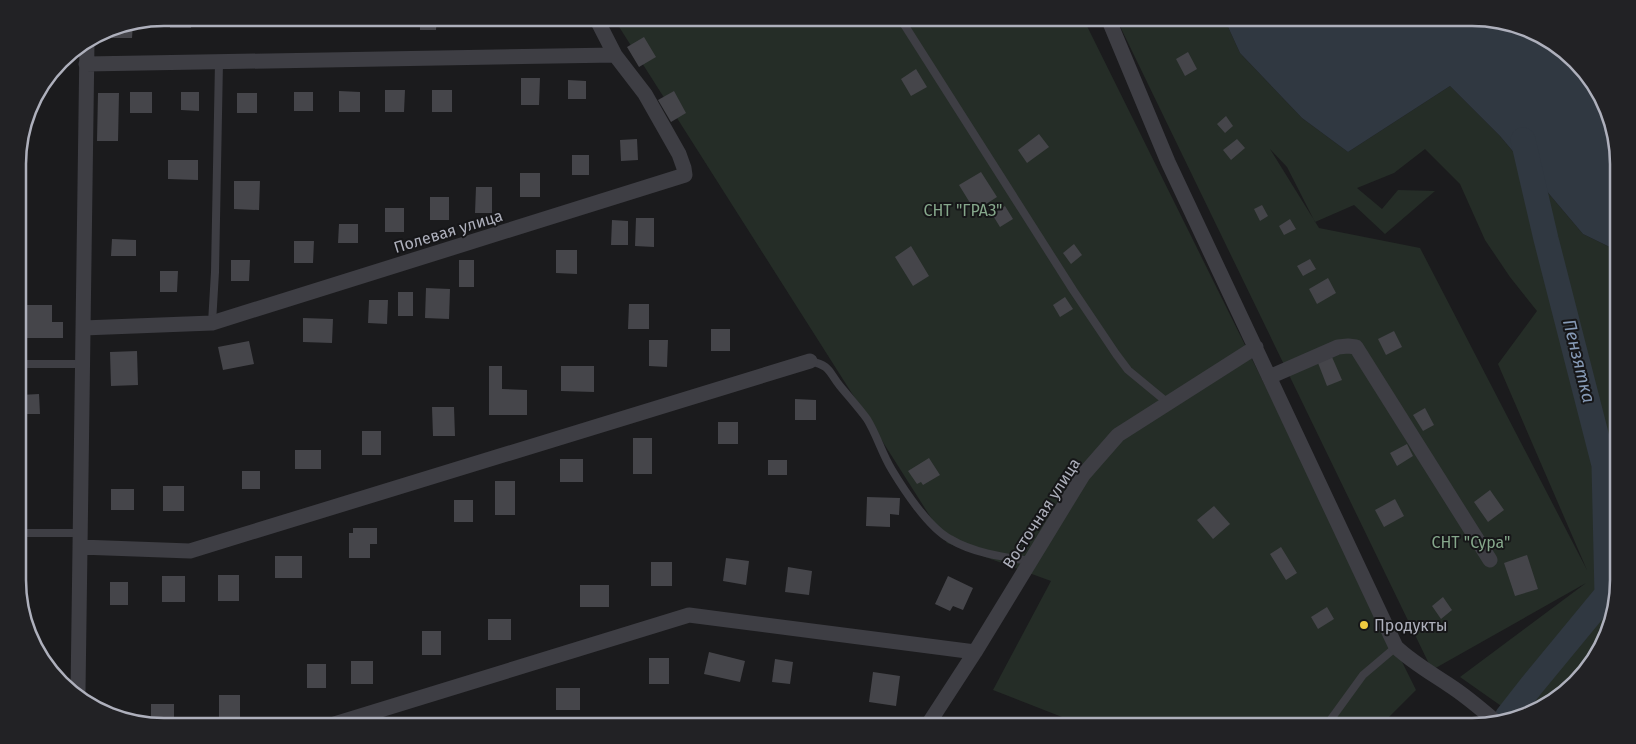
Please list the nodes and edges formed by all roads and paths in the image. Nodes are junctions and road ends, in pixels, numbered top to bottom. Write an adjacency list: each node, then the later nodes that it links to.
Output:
1 (905, 26): 15 (lane)
2 (1111, 26): 10 (street)
3 (600, 27): 5 (street)
4 (87, 51): 7 (street)
5 (615, 55): 6 (street); 8 (street, Полевая улица)
6 (219, 62): 7 (street); 8 (lane)
7 (86, 64): 9 (street)
8 (212, 323): 9 (street, Полевая улица)
9 (82, 328): 13 (street)
10 (1256, 347): 14 (street); 15 (street, Восточная улица)
11 (810, 361): 17 (street); 19 (lane)
12 (27, 364): 13 (lane)
13 (82, 364): 17 (street)
14 (1269, 377): 18 (street); 20 (street)
15 (1168, 403): 19 (street, Восточная улица)
16 (26, 534): 17 (lane)
17 (80, 540): 22 (street)
18 (1490, 560)
19 (1030, 561): 21 (street, Восточная улица)
20 (1396, 647): 24 (lane); 25 (street)
21 (976, 652): 23 (street, Восточная улица); 26 (street)
22 (78, 687)
23 (932, 717)
24 (1332, 717)
25 (1490, 717)
26 (354, 718)

